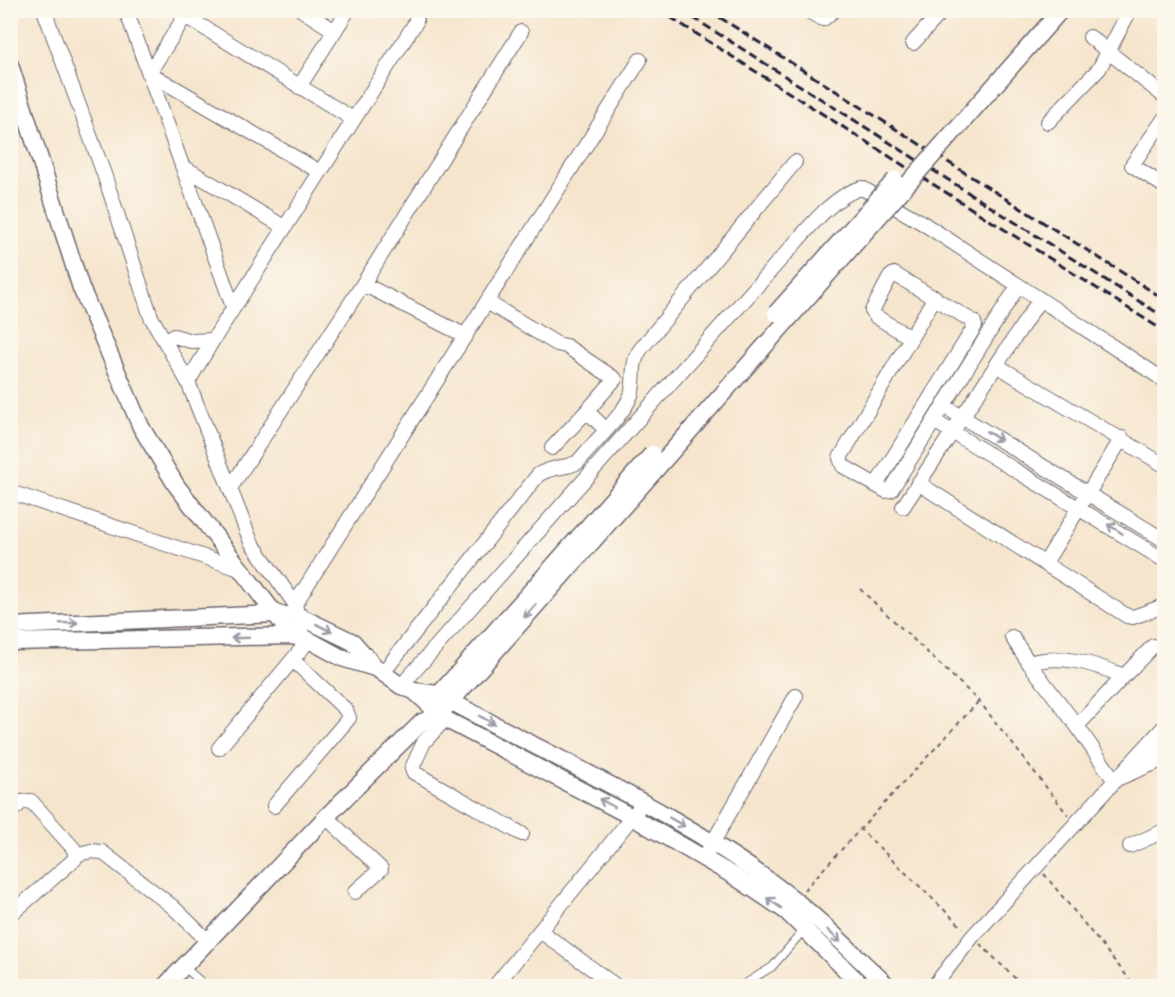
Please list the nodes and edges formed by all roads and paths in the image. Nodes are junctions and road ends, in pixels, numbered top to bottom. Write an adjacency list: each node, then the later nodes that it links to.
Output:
1 (44, 10): 40 (street)
2 (126, 10): 20 (street)
3 (302, 10): 13 (street)
4 (348, 10): 13 (street)
5 (413, 10): 24 (street)
6 (806, 10): 7 (street)
7 (834, 10)
8 (943, 10): 16 (street)
9 (1048, 10): 66 (street, bridge)
10 (1061, 10): 66 (street, bridge)
11 (1130, 10): 17 (street)
12 (187, 13): 20 (street); 21 (street)
13 (335, 31): 21 (street)
14 (521, 32): 31 (street)
15 (1090, 37): 17 (street)
16 (913, 43)
17 (1108, 51): 22 (street); 25 (street)
18 (640, 60): 35 (street)
19 (10, 65): 67 (street)
20 (149, 73): 27 (street); 28 (street)
21 (299, 87): 24 (street)
22 (1164, 96)
23 (1164, 118): 29 (street)
24 (353, 119): 28 (street)
25 (1048, 122)
26 (795, 162): 51 (street)
27 (182, 166): 30 (street); 36 (street)
28 (320, 172): 30 (street)
29 (1164, 186)
30 (284, 227): 36 (street)
31 (363, 284): 37 (street); 58 (street)
32 (1018, 286): 34 (street); 42 (street); 53 (street)
33 (935, 297): 38 (street); 38 (street); 39 (street)
34 (1040, 298): 43 (street); 44 (street)
35 (487, 302): 37 (street); 47 (street)
36 (233, 307): 41 (street)
37 (466, 336): 70 (street)
38 (911, 338): 57 (street)
39 (968, 338): 42 (street); 57 (street)
40 (166, 339): 41 (street); 45 (street)
41 (213, 339): 45 (street)
42 (981, 346): 43 (street); 46 (street)
43 (999, 361): 48 (street); 52 (street)
44 (1164, 380)
45 (188, 382): 58 (street)
46 (944, 406): 48 (street); 49 (street)
47 (587, 411): 51 (street); 54 (street)
48 (962, 417): 50 (street); 60 (street, one-way to 60)
49 (934, 421): 50 (street); 57 (street)
50 (952, 431): 56 (street); 62 (street)
51 (603, 432): 53 (street); 79 (street)
52 (1122, 438): 55 (street); 60 (street)
53 (615, 447): 81 (street)
54 (552, 448)
55 (1164, 465)
56 (918, 483): 61 (street); 65 (street)
57 (876, 485)
58 (231, 487): 70 (street)
59 (10, 492): 67 (street)
60 (1089, 493): 62 (street); 63 (street)
61 (903, 507)
62 (1079, 507): 64 (street, one-way to 62); 65 (street)
63 (1164, 540)
64 (1164, 560)
65 (1045, 563): 69 (street)
66 (562, 566): 84 (street)
67 (243, 570): 71 (street)
68 (860, 589): 83 (path)
69 (1164, 606)
70 (297, 610): 71 (street); 74 (street); 79 (street, one-way to 79)
71 (276, 614): 72 (street, one-way to 71); 74 (street)
72 (10, 626)
73 (1012, 637): 78 (street)
74 (302, 638): 75 (street, one-way to 75); 77 (street); 79 (street)
75 (10, 642)
76 (1153, 646): 80 (street)
77 (293, 660): 88 (street); 93 (street)
78 (1029, 663): 80 (street); 85 (street)
79 (379, 671): 81 (street)
80 (1124, 676): 85 (street)
81 (407, 688): 84 (street)
82 (796, 696): 102 (street)
83 (979, 701): 97 (path); 98 (path)
84 (437, 712): 92 (street, one-way to 92); 95 (street, one-way to 84); 96 (street); 100 (street)
85 (1077, 726): 91 (street)
86 (1164, 727): 91 (street)
87 (1164, 745): 90 (street)
88 (219, 748)
89 (1164, 759): 90 (street)
90 (1144, 766): 91 (street)
91 (1114, 780): 97 (street)
92 (644, 802): 95 (street); 102 (street, one-way to 102)
93 (273, 806)
94 (10, 812): 103 (street)
95 (632, 817): 102 (street); 109 (street)
96 (326, 818): 105 (street); 111 (street)
97 (1074, 823): 104 (street)
98 (859, 828): 106 (path); 110 (path)
99 (1164, 831): 101 (street)
100 (522, 834)
101 (1130, 846)
102 (709, 851): 106 (street); 108 (street, one-way to 102)
103 (75, 855): 107 (street); 111 (street)
104 (1037, 866): 110 (street); 122 (path)
105 (355, 892)
106 (795, 900): 119 (street, one-way to 119)
107 (10, 915)
108 (804, 930): 117 (lane); 118 (street)
109 (540, 931): 113 (street); 116 (street)
110 (972, 937): 120 (street); 121 (path)
111 (204, 938): 112 (street)
112 (184, 967): 114 (street); 115 (lane)
113 (502, 984)
114 (165, 987)
115 (206, 987)
116 (616, 987)
117 (741, 987)
118 (862, 987)
119 (888, 987)
120 (934, 987)
121 (1023, 987)
122 (1135, 987)

